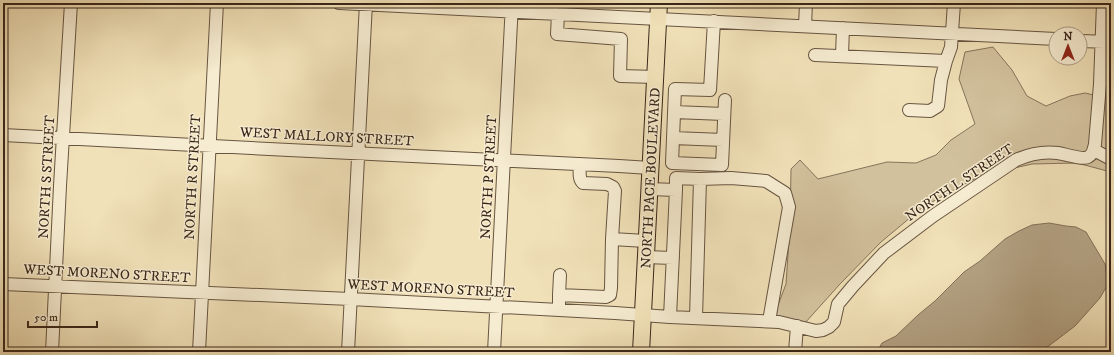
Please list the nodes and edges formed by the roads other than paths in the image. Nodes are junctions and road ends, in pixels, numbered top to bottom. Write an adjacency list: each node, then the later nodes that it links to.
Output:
1 (70, 3): 28 (street, NORTH S STREET)
2 (217, 3): 31 (street, NORTH R STREET)
3 (338, 3): 4 (street)
4 (366, 3): 9 (street); 33 (street)
5 (660, 3): 11 (main road, NORTH PACE BOULEVARD)
6 (806, 3): 13 (street)
7 (954, 3): 15 (street)
8 (1103, 3): 18 (street)
9 (512, 7): 10 (street); 35 (street, NORTH P STREET)
10 (558, 14): 11 (street); 22 (street)
11 (659, 19): 12 (street); 22 (main road, NORTH PACE BOULEVARD)
12 (714, 21): 13 (street); 25 (street)
13 (805, 26): 14 (street)
14 (843, 28): 15 (street); 20 (street)
15 (952, 34): 16 (street); 21 (street)
16 (1048, 39)
17 (1088, 41): 18 (street)
18 (1106, 42): 32 (street)
19 (815, 55): 20 (street)
20 (842, 55): 21 (street)
21 (946, 61): 24 (street)
22 (656, 77): 37 (main road, NORTH PACE BOULEVARD)
23 (725, 100): 26 (street)
24 (909, 110)
25 (674, 112): 26 (street); 29 (street)
26 (724, 114): 30 (street)
27 (3, 135): 28 (street, WEST MALLORY STREET)
28 (63, 138): 31 (street, WEST MALLORY STREET); 47 (street, NORTH S STREET)
29 (673, 138): 30 (street); 30 (street)
30 (723, 140)
31 (209, 146): 33 (street, WEST MALLORY STREET); 48 (street, NORTH R STREET)
32 (1094, 150): 34 (street); 51 (street, NORTH L STREET)
33 (358, 153): 35 (street, WEST MALLORY STREET); 50 (street)
34 (1111, 159)
35 (504, 160): 36 (street, WEST MALLORY STREET); 52 (street, NORTH P STREET)
36 (580, 164): 37 (street, WEST MALLORY STREET); 41 (street)
37 (650, 168): 39 (main road, NORTH PACE BOULEVARD)
38 (700, 179): 40 (street); 56 (street); 57 (street)
39 (649, 189): 40 (street); 42 (main road, NORTH PACE BOULEVARD)
40 (676, 190): 44 (street)
41 (612, 239): 42 (street); 49 (street)
42 (646, 241): 43 (main road, NORTH PACE BOULEVARD)
43 (645, 257): 44 (street); 54 (main road, NORTH PACE BOULEVARD)
44 (673, 258): 55 (street)
45 (560, 275): 49 (street)
46 (3, 284): 47 (street, WEST MORENO STREET)
47 (56, 286): 48 (street, WEST MORENO STREET); 59 (street, NORTH S STREET)
48 (202, 293): 50 (street, WEST MORENO STREET); 60 (street, NORTH R STREET)
49 (559, 295): 53 (street)
50 (350, 299): 52 (street, WEST MORENO STREET); 61 (street)
51 (838, 304): 58 (street, WEST MORENO STREET)
52 (496, 307): 53 (street, WEST MORENO STREET); 62 (street, NORTH P STREET)
53 (559, 310): 54 (street, WEST MORENO STREET)
54 (642, 315): 55 (street, WEST MORENO STREET); 63 (main road, NORTH PACE BOULEVARD)
55 (670, 317): 56 (street, WEST MORENO STREET)
56 (696, 318): 57 (street, WEST MORENO STREET)
57 (769, 321): 58 (street, WEST MORENO STREET)
58 (797, 326): 64 (street)
59 (52, 352)
60 (199, 352)
61 (348, 352)
62 (494, 352)
63 (640, 352)
64 (795, 352)

